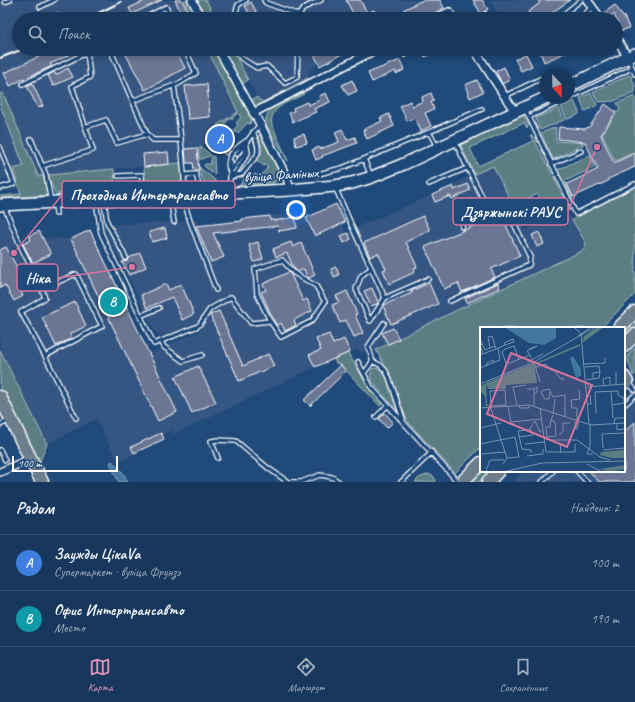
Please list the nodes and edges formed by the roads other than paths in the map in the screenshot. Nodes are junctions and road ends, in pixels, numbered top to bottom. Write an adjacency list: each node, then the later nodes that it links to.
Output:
1 (10, 0): 9 (lane)
2 (54, 0): 10 (lane)
3 (192, 0): 14 (street)
4 (246, 0): 15 (lane)
5 (264, 0): 16 (lane)
6 (321, 0): 17 (lane)
7 (581, 0): 18 (lane)
8 (587, 0): 11 (street)
9 (5, 2)
10 (40, 7)
11 (592, 8): 19 (lane); 20 (street)
12 (156, 12): 13 (lane)
13 (168, 12)
14 (198, 12)
15 (236, 12)
16 (287, 12)
17 (301, 12)
18 (566, 12)
19 (588, 12)
20 (595, 12)
21 (623, 48): 31 (street)
22 (79, 56): 34 (lane)
23 (87, 56): 46 (lane)
24 (113, 56): 39 (lane)
25 (188, 56): 36 (lane)
26 (222, 56): 44 (street)
27 (240, 56): 28 (lane)
28 (298, 56)
29 (363, 56): 44 (street)
30 (479, 56): 38 (street)
31 (632, 60): 32 (lane); 35 (main road); 37 (lane)
32 (635, 74)
33 (539, 79): 38 (lane)
34 (23, 84)
35 (575, 84)
36 (174, 86): 39 (lane); 51 (lane)
37 (575, 94)
38 (505, 96): 43 (street)
39 (132, 101): 49 (lane)
40 (539, 102): 43 (main road, вуліца Фаміных)
41 (549, 104): 43 (lane)
42 (482, 109): 48 (lane)
43 (523, 112): 52 (main road, вуліца Фаміных); 60 (lane)
44 (253, 113): 45 (street)
45 (260, 124): 47 (lane); 72 (street)
46 (85, 127): 49 (lane); 61 (lane)
47 (253, 132): 53 (lane); 65 (lane)
48 (429, 132): 55 (lane); 58 (lane)
49 (147, 134): 51 (lane)
50 (31, 139): 61 (lane)
51 (181, 140): 64 (lane)
52 (454, 140): 55 (main road, вуліца Фаміных); 62 (lane)
53 (246, 141): 57 (lane); 65 (lane); 65 (lane)
54 (0, 148): 71 (lane)
55 (438, 148): 67 (main road, вуліца Фаміных)
56 (580, 151): 60 (lane)
57 (237, 154)
58 (364, 159): 63 (lane); 67 (lane)
59 (231, 162): 65 (lane)
60 (551, 164): 69 (lane)
61 (42, 166): 80 (lane)
62 (467, 168): 68 (lane); 79 (lane)
63 (318, 174)
64 (184, 175): 74 (lane); 75 (lane)
65 (230, 175): 73 (lane)
66 (118, 176): 77 (lane)
67 (372, 177): 70 (main road, вуліца Фаміных)
68 (429, 184)
69 (635, 184)
70 (335, 186): 72 (main road, вуліца Фаміных); 86 (lane)
71 (0, 188)
72 (290, 190): 73 (main road, вуліца Фаміных)
73 (227, 193): 74 (main road, вуліца Фаміных)
74 (201, 194): 75 (main road, вуліца Фаміных)
75 (186, 195): 76 (main road, вуліца Фаміных); 89 (lane)
76 (170, 196): 77 (main road, вуліца Фаміных); 83 (lane)
77 (143, 197): 78 (main road, вуліца Фаміных)
78 (100, 200): 80 (main road, вуліца Фаміных); 85 (lane); 94 (lane)
79 (484, 201): 84 (lane); 91 (lane)
80 (53, 203): 81 (main road, вуліца Фаміных); 82 (lane)
81 (2, 205): 88 (lane)
82 (56, 214)
83 (174, 222)
84 (462, 227)
85 (126, 258)
86 (371, 268): 90 (lane); 90 (lane)
87 (428, 279): 90 (lane)
88 (42, 289): 100 (lane); 100 (lane)
89 (216, 290)
90 (385, 298)
91 (450, 301)
92 (158, 308): 94 (lane)
93 (635, 312): 97 (main road)
94 (140, 316): 98 (lane)
95 (270, 321): 95 (lane); 98 (lane)
96 (384, 323): 101 (lane)
97 (620, 327)
98 (161, 341): 99 (lane)
99 (202, 355)
100 (45, 356): 109 (lane)
101 (372, 361): 103 (lane); 111 (lane)
102 (358, 362): 103 (lane)
103 (364, 373): 107 (lane)
104 (635, 395): 106 (lane)
105 (0, 397): 110 (main road)
106 (625, 404)
107 (388, 405): 108 (lane); 111 (lane)
108 (376, 417)
109 (76, 418)
110 (11, 419): 112 (lane); 116 (main road)
111 (403, 422): 114 (lane)
112 (0, 425)
113 (0, 450): 117 (lane)
114 (432, 452): 125 (lane); 126 (lane)
115 (218, 458): 124 (lane)
116 (30, 459): 119 (street); 123 (main road)
117 (5, 460)
118 (480, 464): 127 (main road)
119 (0, 472)
120 (497, 472): 128 (main road)
121 (552, 472): 129 (lane)
122 (578, 472): 130 (lane)
123 (42, 482)
124 (339, 482)
125 (401, 482)
126 (458, 482)
127 (462, 482)
128 (488, 482)
129 (542, 482)
130 (588, 482)

